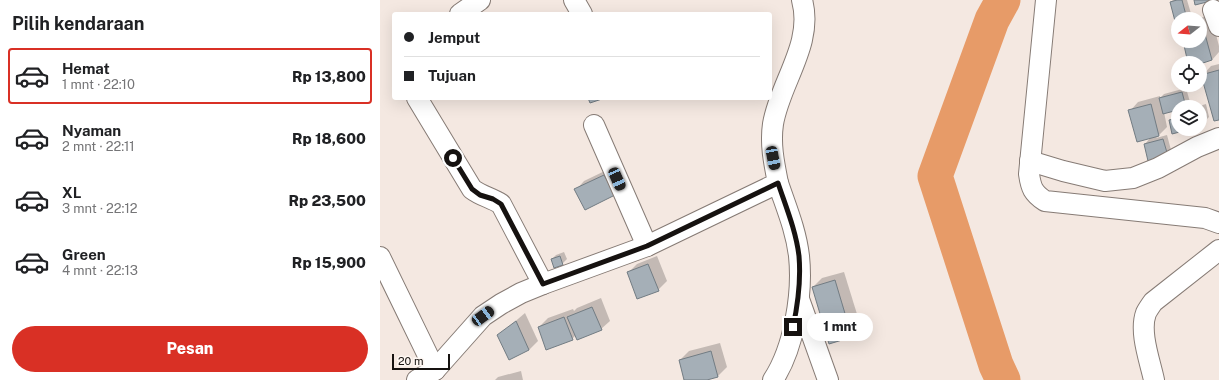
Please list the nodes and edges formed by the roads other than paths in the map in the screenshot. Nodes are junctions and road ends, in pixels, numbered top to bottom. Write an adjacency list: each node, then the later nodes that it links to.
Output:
1 (574, 0): 4 (street)
2 (802, 0): 9 (street)
3 (1046, 0): 8 (street)
4 (581, 12)
5 (418, 100): 14 (street)
6 (594, 125): 11 (street)
7 (1219, 138): 8 (street)
8 (1030, 161): 10 (street)
9 (778, 183): 11 (street); 15 (street)
10 (1219, 223)
11 (647, 246): 14 (street)
12 (1219, 250): 20 (street)
13 (380, 257): 16 (street)
14 (543, 284): 16 (street)
15 (798, 299): 18 (street); 19 (street)
16 (435, 370): 17 (street)
17 (417, 380)
18 (774, 380)
19 (828, 380)
20 (1154, 380)

